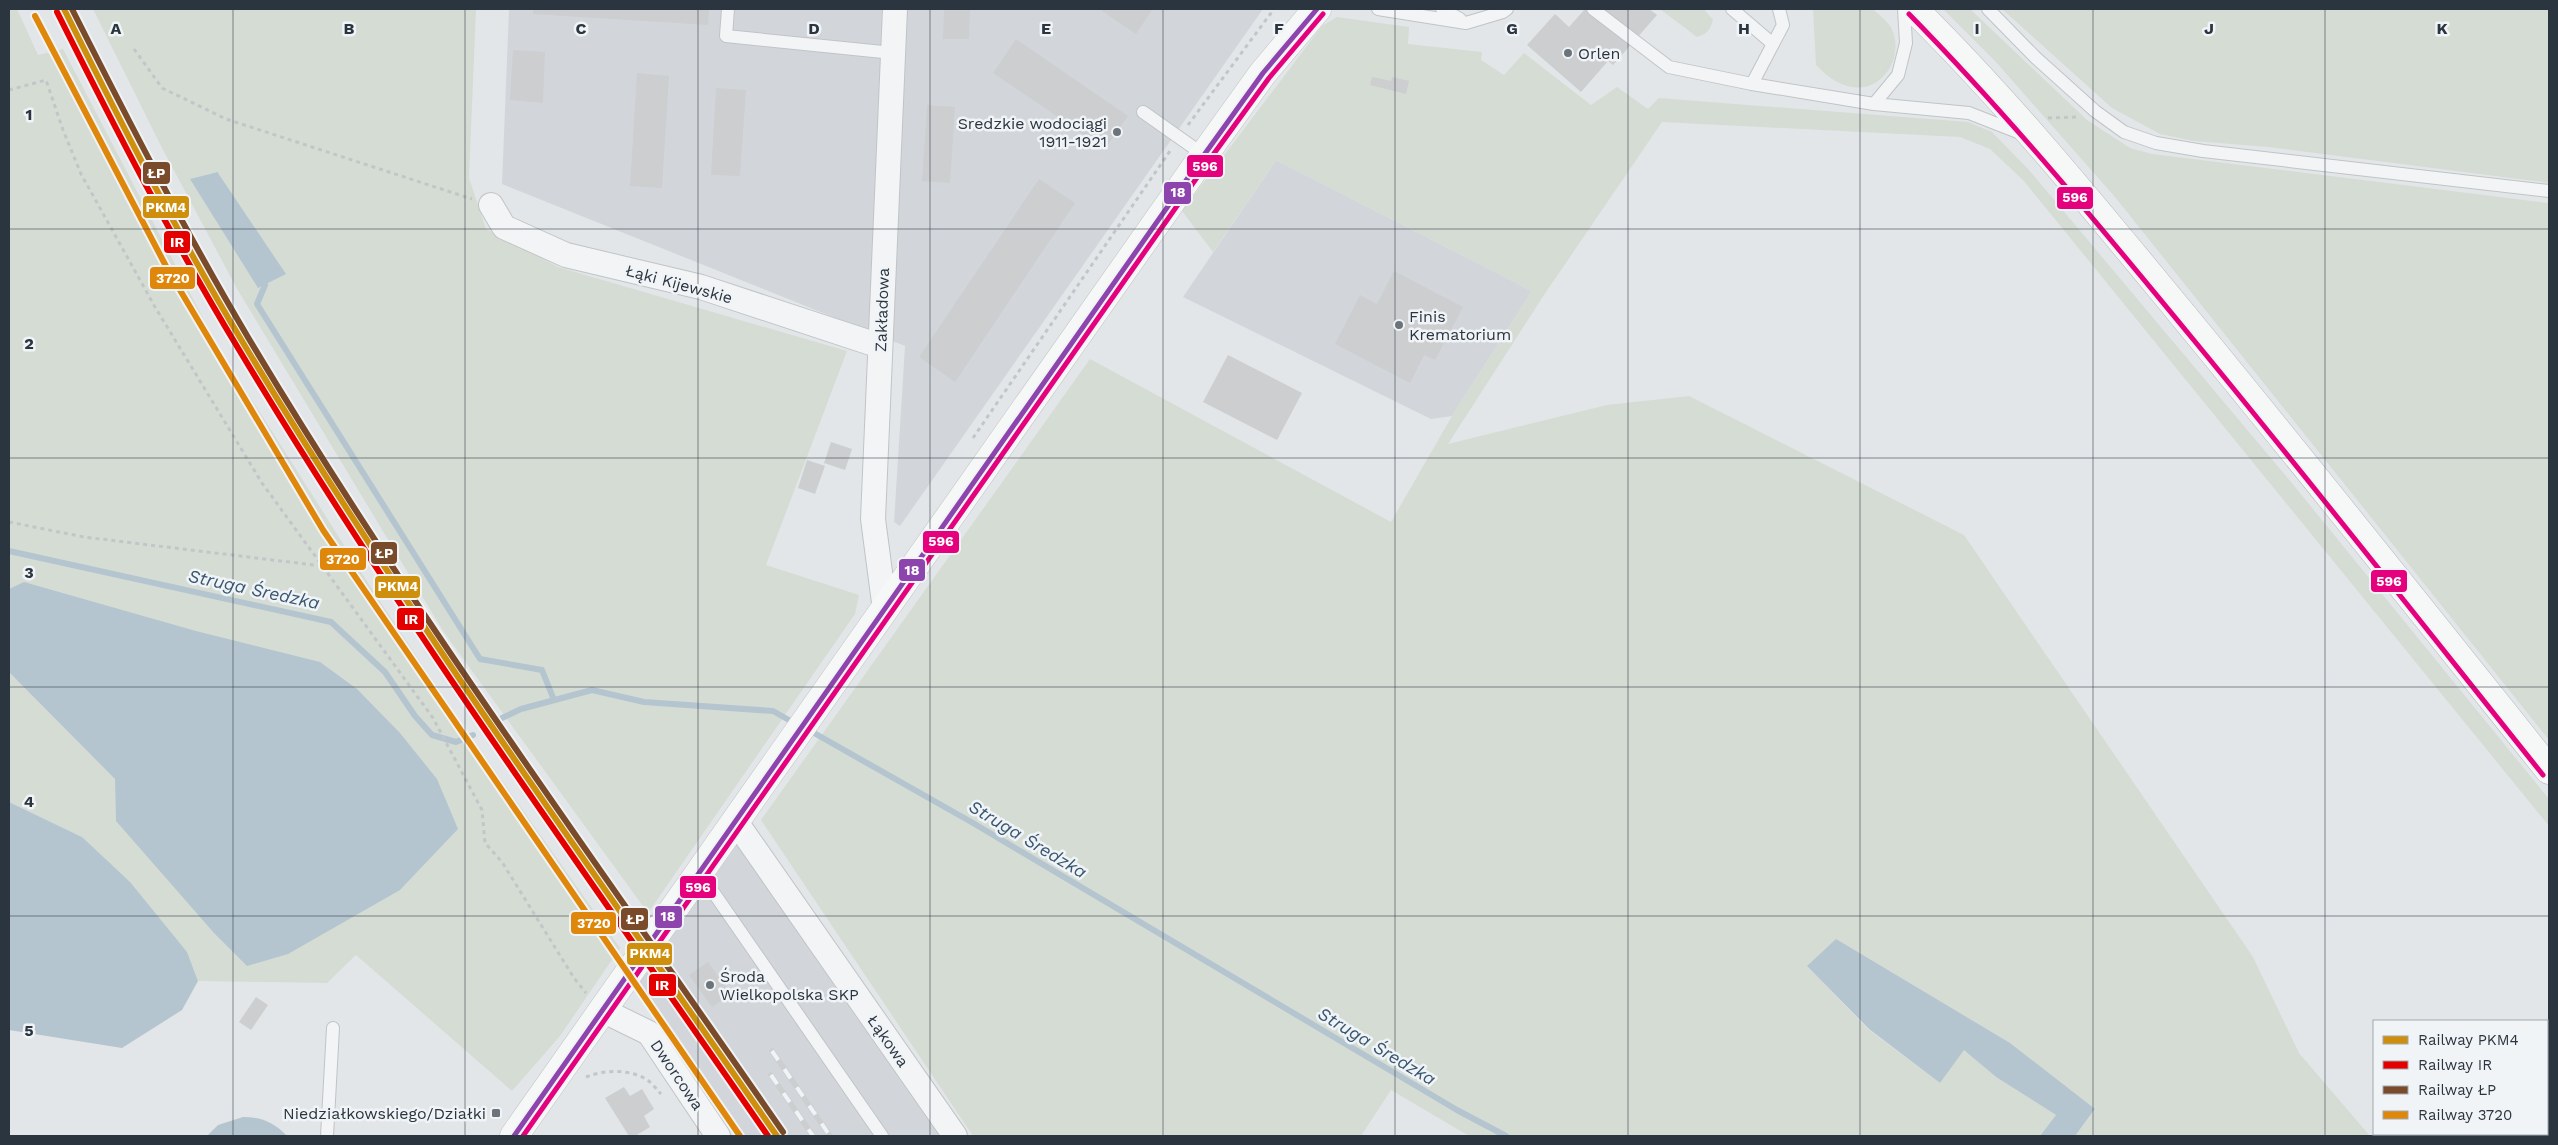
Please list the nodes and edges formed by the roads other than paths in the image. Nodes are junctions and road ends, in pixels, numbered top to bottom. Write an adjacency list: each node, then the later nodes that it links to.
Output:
1 (728, 9): 15 (lane)
2 (895, 9): 15 (street, Zakładowa)
3 (1317, 9): 20 (main road)
4 (1378, 9): 13 (lane)
5 (1442, 9): 13 (lane)
6 (1508, 9): 13 (lane)
7 (1593, 9): 16 (lane)
8 (1732, 9): 14 (lane)
9 (1779, 9): 14 (lane)
10 (1904, 9): 17 (lane)
11 (1914, 9): 19 (main road)
12 (1988, 9): 21 (lane)
13 (1466, 22)
14 (1773, 44): 16 (lane)
15 (893, 53): 23 (street, Zakładowa)
16 (1752, 84): 17 (lane)
17 (1874, 104): 19 (lane)
18 (1143, 112): 20 (lane)
19 (2042, 144): 25 (main road)
20 (1204, 155): 24 (main road)
21 (2549, 191)
22 (492, 205): 23 (street, Łąki Kijewskie)
23 (880, 346): 24 (street, Zakładowa)
24 (885, 610): 26 (main road)
25 (2549, 770)
26 (736, 822): 27 (main road); 34 (street, Łąkowa)
27 (700, 873): 28 (main road); 33 (lane)
28 (602, 1010): 31 (main road); 32 (street, Dworcowa)
29 (332, 1028): 30 (lane)
30 (327, 1136)
31 (514, 1136)
32 (718, 1136)
33 (882, 1136)
34 (955, 1136)

